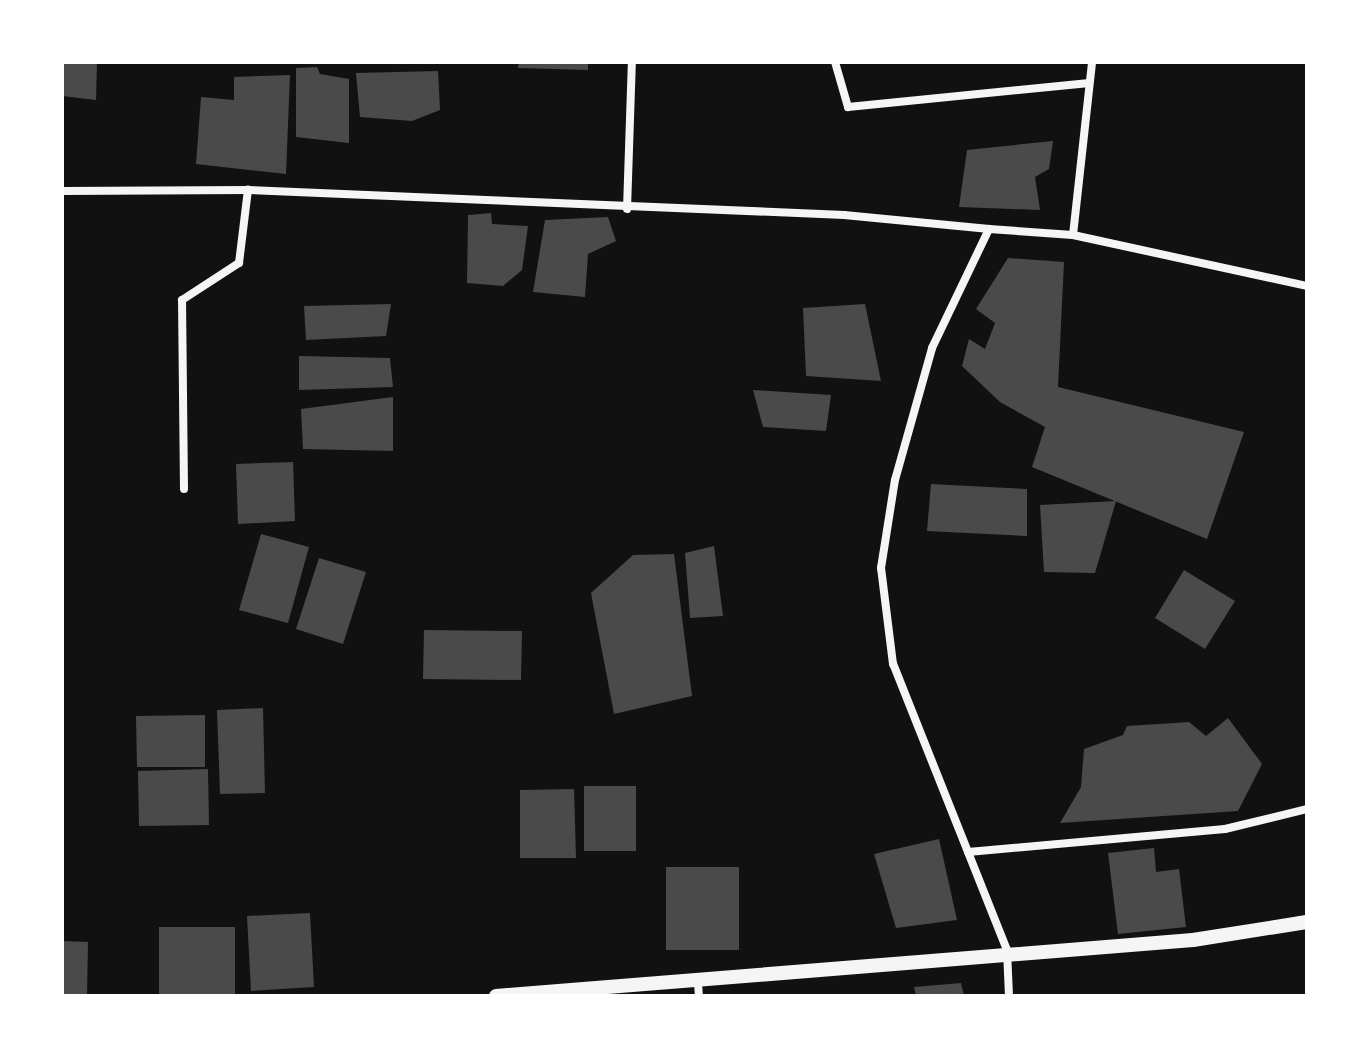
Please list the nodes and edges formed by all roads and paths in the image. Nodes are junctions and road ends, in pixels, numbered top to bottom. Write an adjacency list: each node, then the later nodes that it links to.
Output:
1 (632, 62): 7 (street)
2 (835, 62): 4 (street)
3 (1092, 62): 4 (street)
4 (1087, 83): 9 (street)
5 (248, 190): 6 (street); 7 (street); 11 (street)
6 (62, 191)
7 (627, 209): 8 (street)
8 (989, 229): 9 (street); 13 (street)
9 (1073, 235): 10 (street)
10 (1307, 286)
11 (184, 489)
12 (1307, 809): 13 (street)
13 (968, 852): 15 (street)
14 (1307, 922): 15 (street)
15 (1007, 950): 16 (street); 18 (street)
16 (698, 990): 17 (street)
17 (496, 996)
18 (1009, 996)

